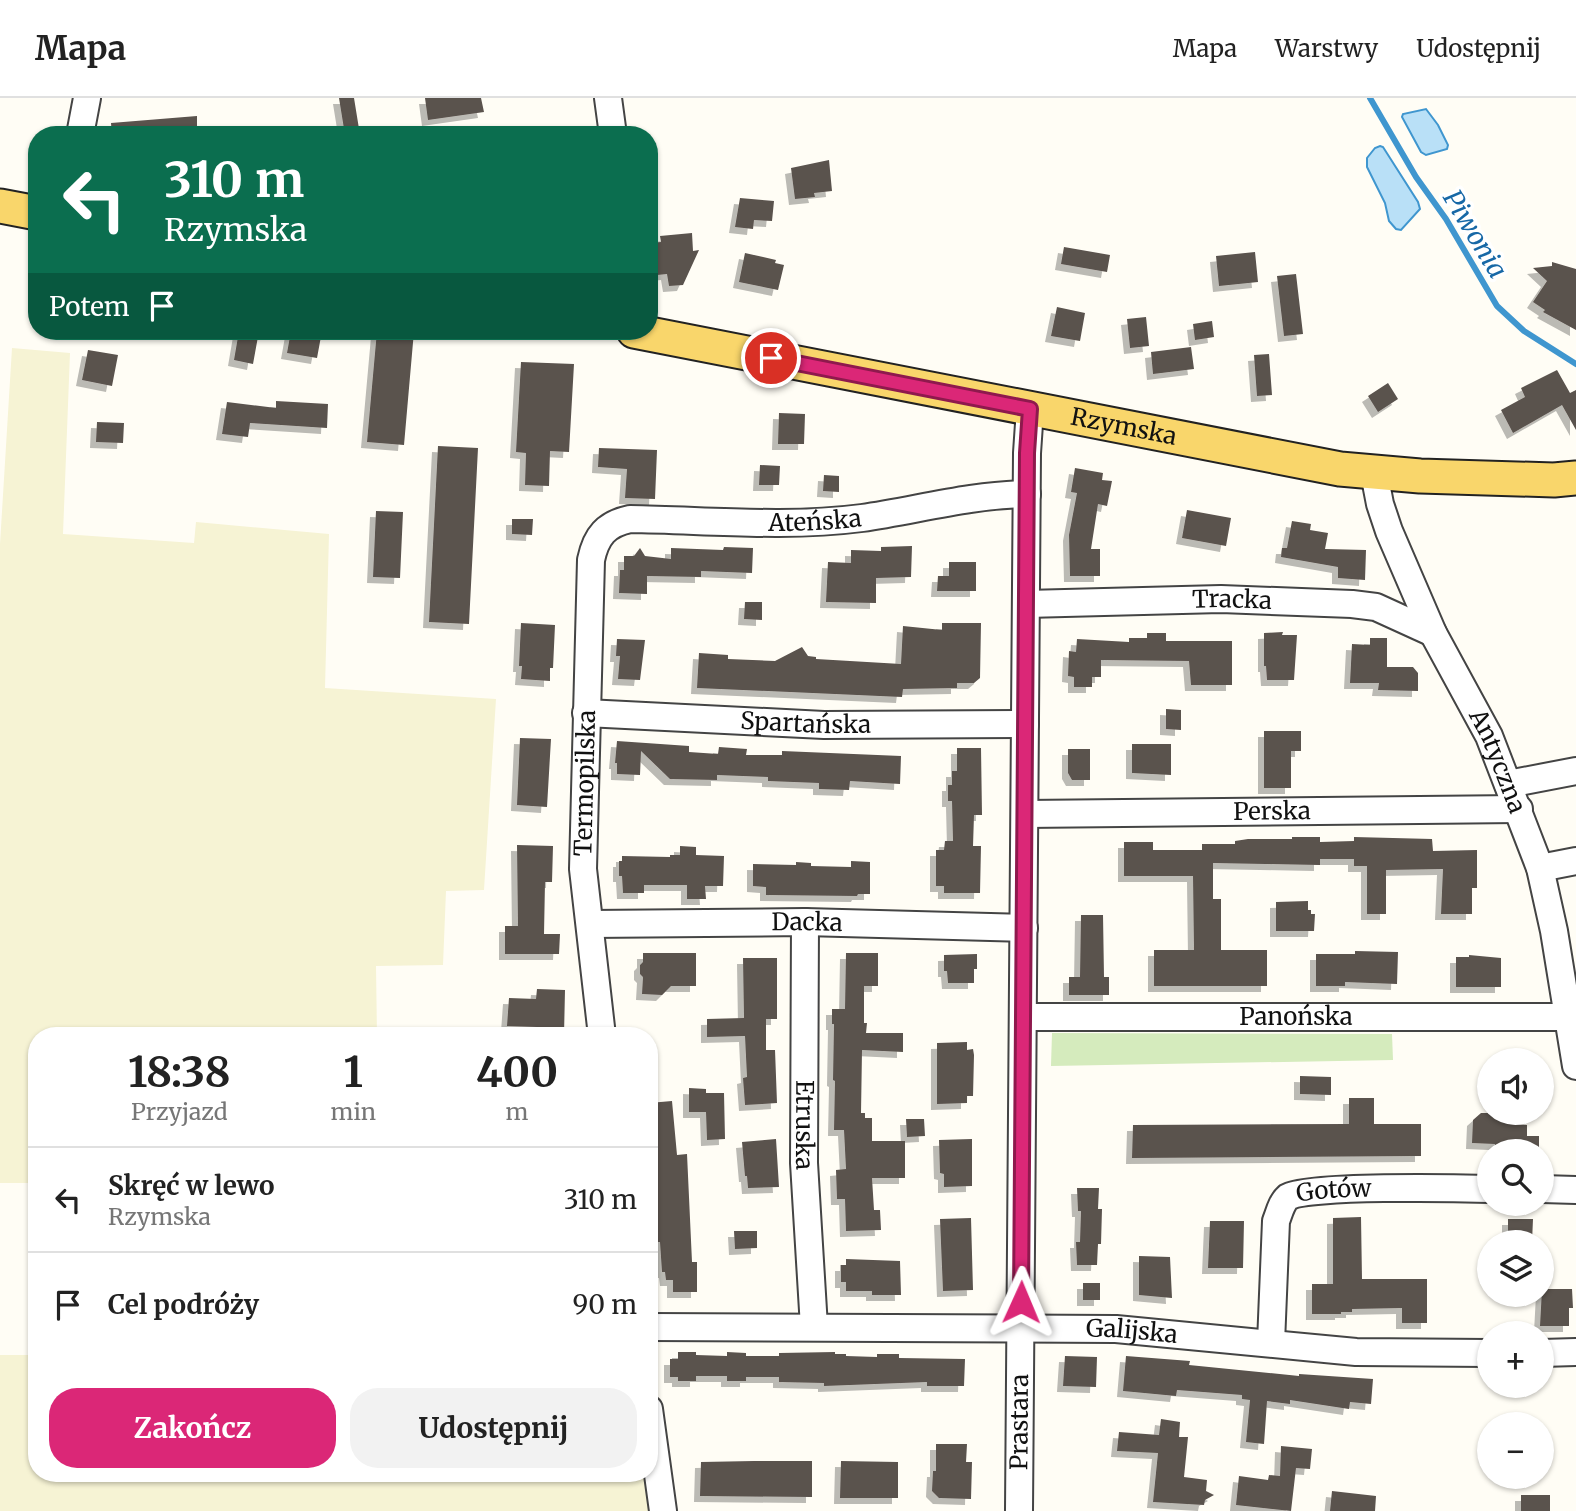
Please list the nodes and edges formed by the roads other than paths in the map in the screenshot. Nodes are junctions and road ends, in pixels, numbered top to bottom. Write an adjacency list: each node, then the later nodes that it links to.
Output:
1 (87, 98): 3 (street)
2 (608, 98): 4 (street)
3 (82, 126)
4 (611, 126)
5 (0, 206): 6 (main road)
6 (28, 211)
7 (658, 336): 8 (main road, Rzymska)
8 (1030, 409): 9 (main road, Rzymska); 11 (street, Prastara)
9 (1374, 473): 10 (main road, Rzymska); 14 (street, Antyczna)
10 (1576, 478)
11 (1027, 494): 12 (street, Ateńska); 13 (street, Prastara)
12 (602, 531): 15 (street, Termopilska)
13 (1026, 604): 14 (street, Tracka); 16 (street, Prastara)
14 (1433, 633): 18 (street, Antyczna)
15 (586, 713): 16 (street, Spartańska); 24 (street, Termopilska)
16 (1025, 724): 20 (street, Prastara)
17 (1576, 771): 18 (street)
18 (1508, 784): 19 (street, Antyczna)
19 (1518, 809): 20 (street, Perska); 22 (street, Antyczna)
20 (1024, 814): 25 (street, Prastara)
21 (1576, 861): 22 (street)
22 (1540, 868): 27 (street, Antyczna)
23 (805, 922): 24 (street, Dacka); 25 (street, Dacka); 34 (street, Etruska)
24 (590, 924): 28 (street, Termopilska)
25 (1024, 928): 26 (street, Prastara)
26 (1023, 1017): 27 (street, Panońska); 35 (street, Prastara)
27 (1568, 1017): 29 (street, Antyczna)
28 (601, 1027)
29 (1576, 1066)
30 (1477, 1189): 36 (street, Gotów)
31 (1554, 1189): 32 (street)
32 (1576, 1190)
33 (658, 1327): 34 (street, Galijska)
34 (814, 1327): 35 (street, Galijska)
35 (1021, 1328): 36 (street, Galijska); 42 (street, Prastara)
36 (1271, 1343): 38 (street, Galijska)
37 (1576, 1352): 39 (street)
38 (1477, 1353)
39 (1554, 1353)
40 (658, 1475): 41 (street)
41 (663, 1511)
42 (1019, 1511)

